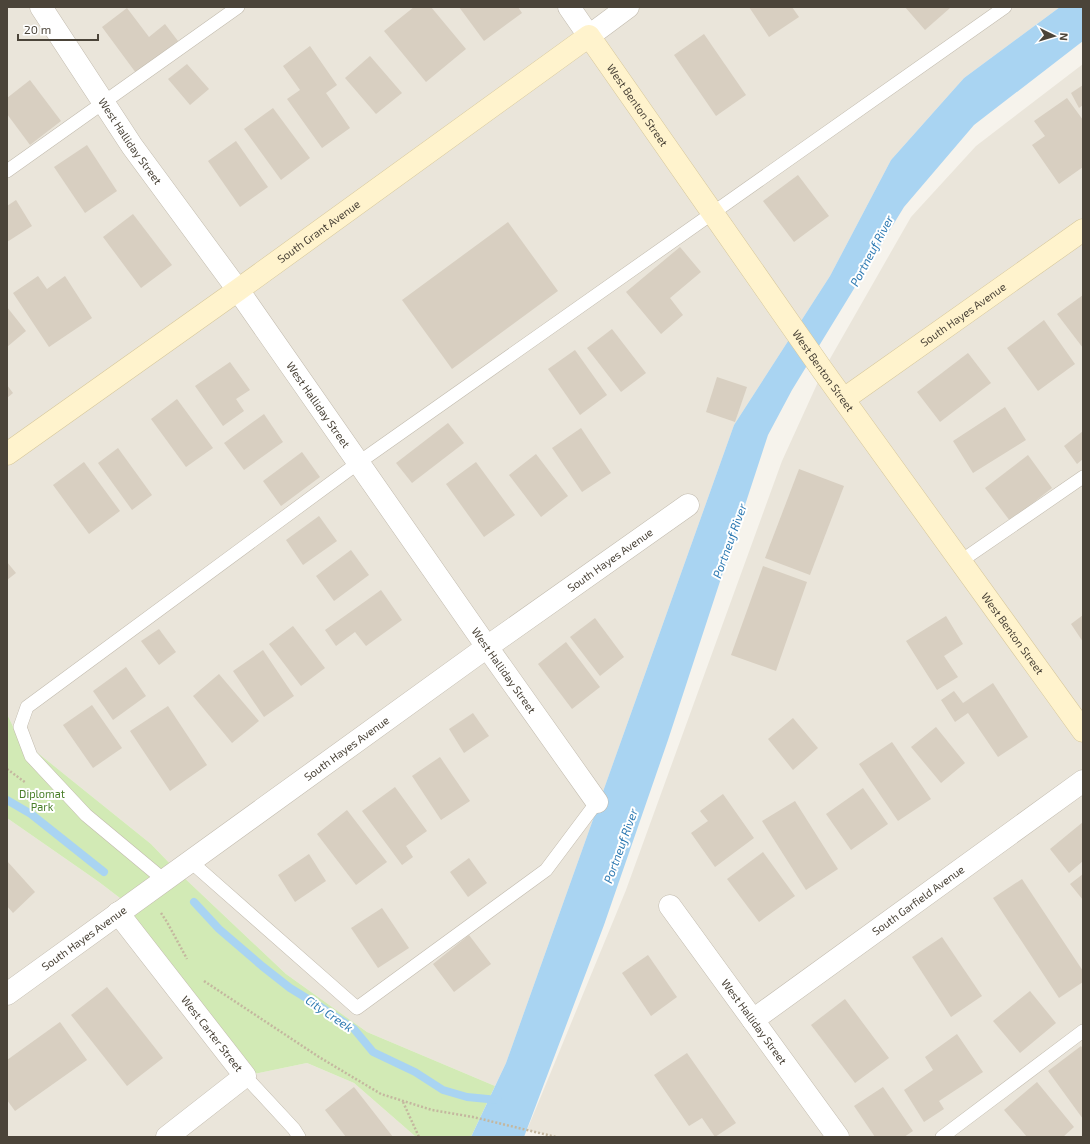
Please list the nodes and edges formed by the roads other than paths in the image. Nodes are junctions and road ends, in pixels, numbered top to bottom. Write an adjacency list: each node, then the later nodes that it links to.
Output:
1 (40, 7): 7 (street, West Halliday Street)
2 (238, 7): 7 (lane)
3 (569, 7): 6 (street, West Benton Street)
4 (628, 7): 6 (street, South Grant Avenue)
5 (1005, 7): 9 (lane)
6 (589, 36): 9 (street, West Benton Street); 11 (street, South Grant Avenue)
7 (104, 103): 8 (lane); 11 (street, West Halliday Street)
8 (7, 172)
9 (714, 213): 12 (street, West Benton Street); 14 (lane)
10 (1083, 230): 12 (street, South Hayes Avenue)
11 (238, 290): 13 (street, South Grant Avenue); 14 (street, West Halliday Street)
12 (844, 399): 17 (street, West Benton Street)
13 (7, 454)
14 (358, 463): 18 (street, West Halliday Street); 23 (lane)
15 (1083, 477): 17 (lane)
16 (688, 505): 18 (street, South Hayes Avenue)
17 (961, 561): 19 (street, West Benton Street)
18 (487, 647): 21 (street, West Halliday Street); 22 (street, South Hayes Avenue)
19 (1083, 731)
20 (1083, 781): 27 (street, South Garfield Avenue)
21 (597, 802): 22 (lane)
22 (190, 862): 23 (street, South Hayes Avenue)
23 (164, 880): 25 (street, South Hayes Avenue)
24 (670, 906): 27 (street, West Halliday Street)
25 (118, 913): 26 (street, South Hayes Avenue); 29 (street, West Carter Street)
26 (7, 994)
27 (753, 1020): 32 (street, West Halliday Street)
28 (1083, 1031): 33 (lane)
29 (245, 1076): 30 (street, West Carter Street); 31 (lane)
30 (167, 1137)
31 (299, 1137)
32 (838, 1137)
33 (942, 1137)

